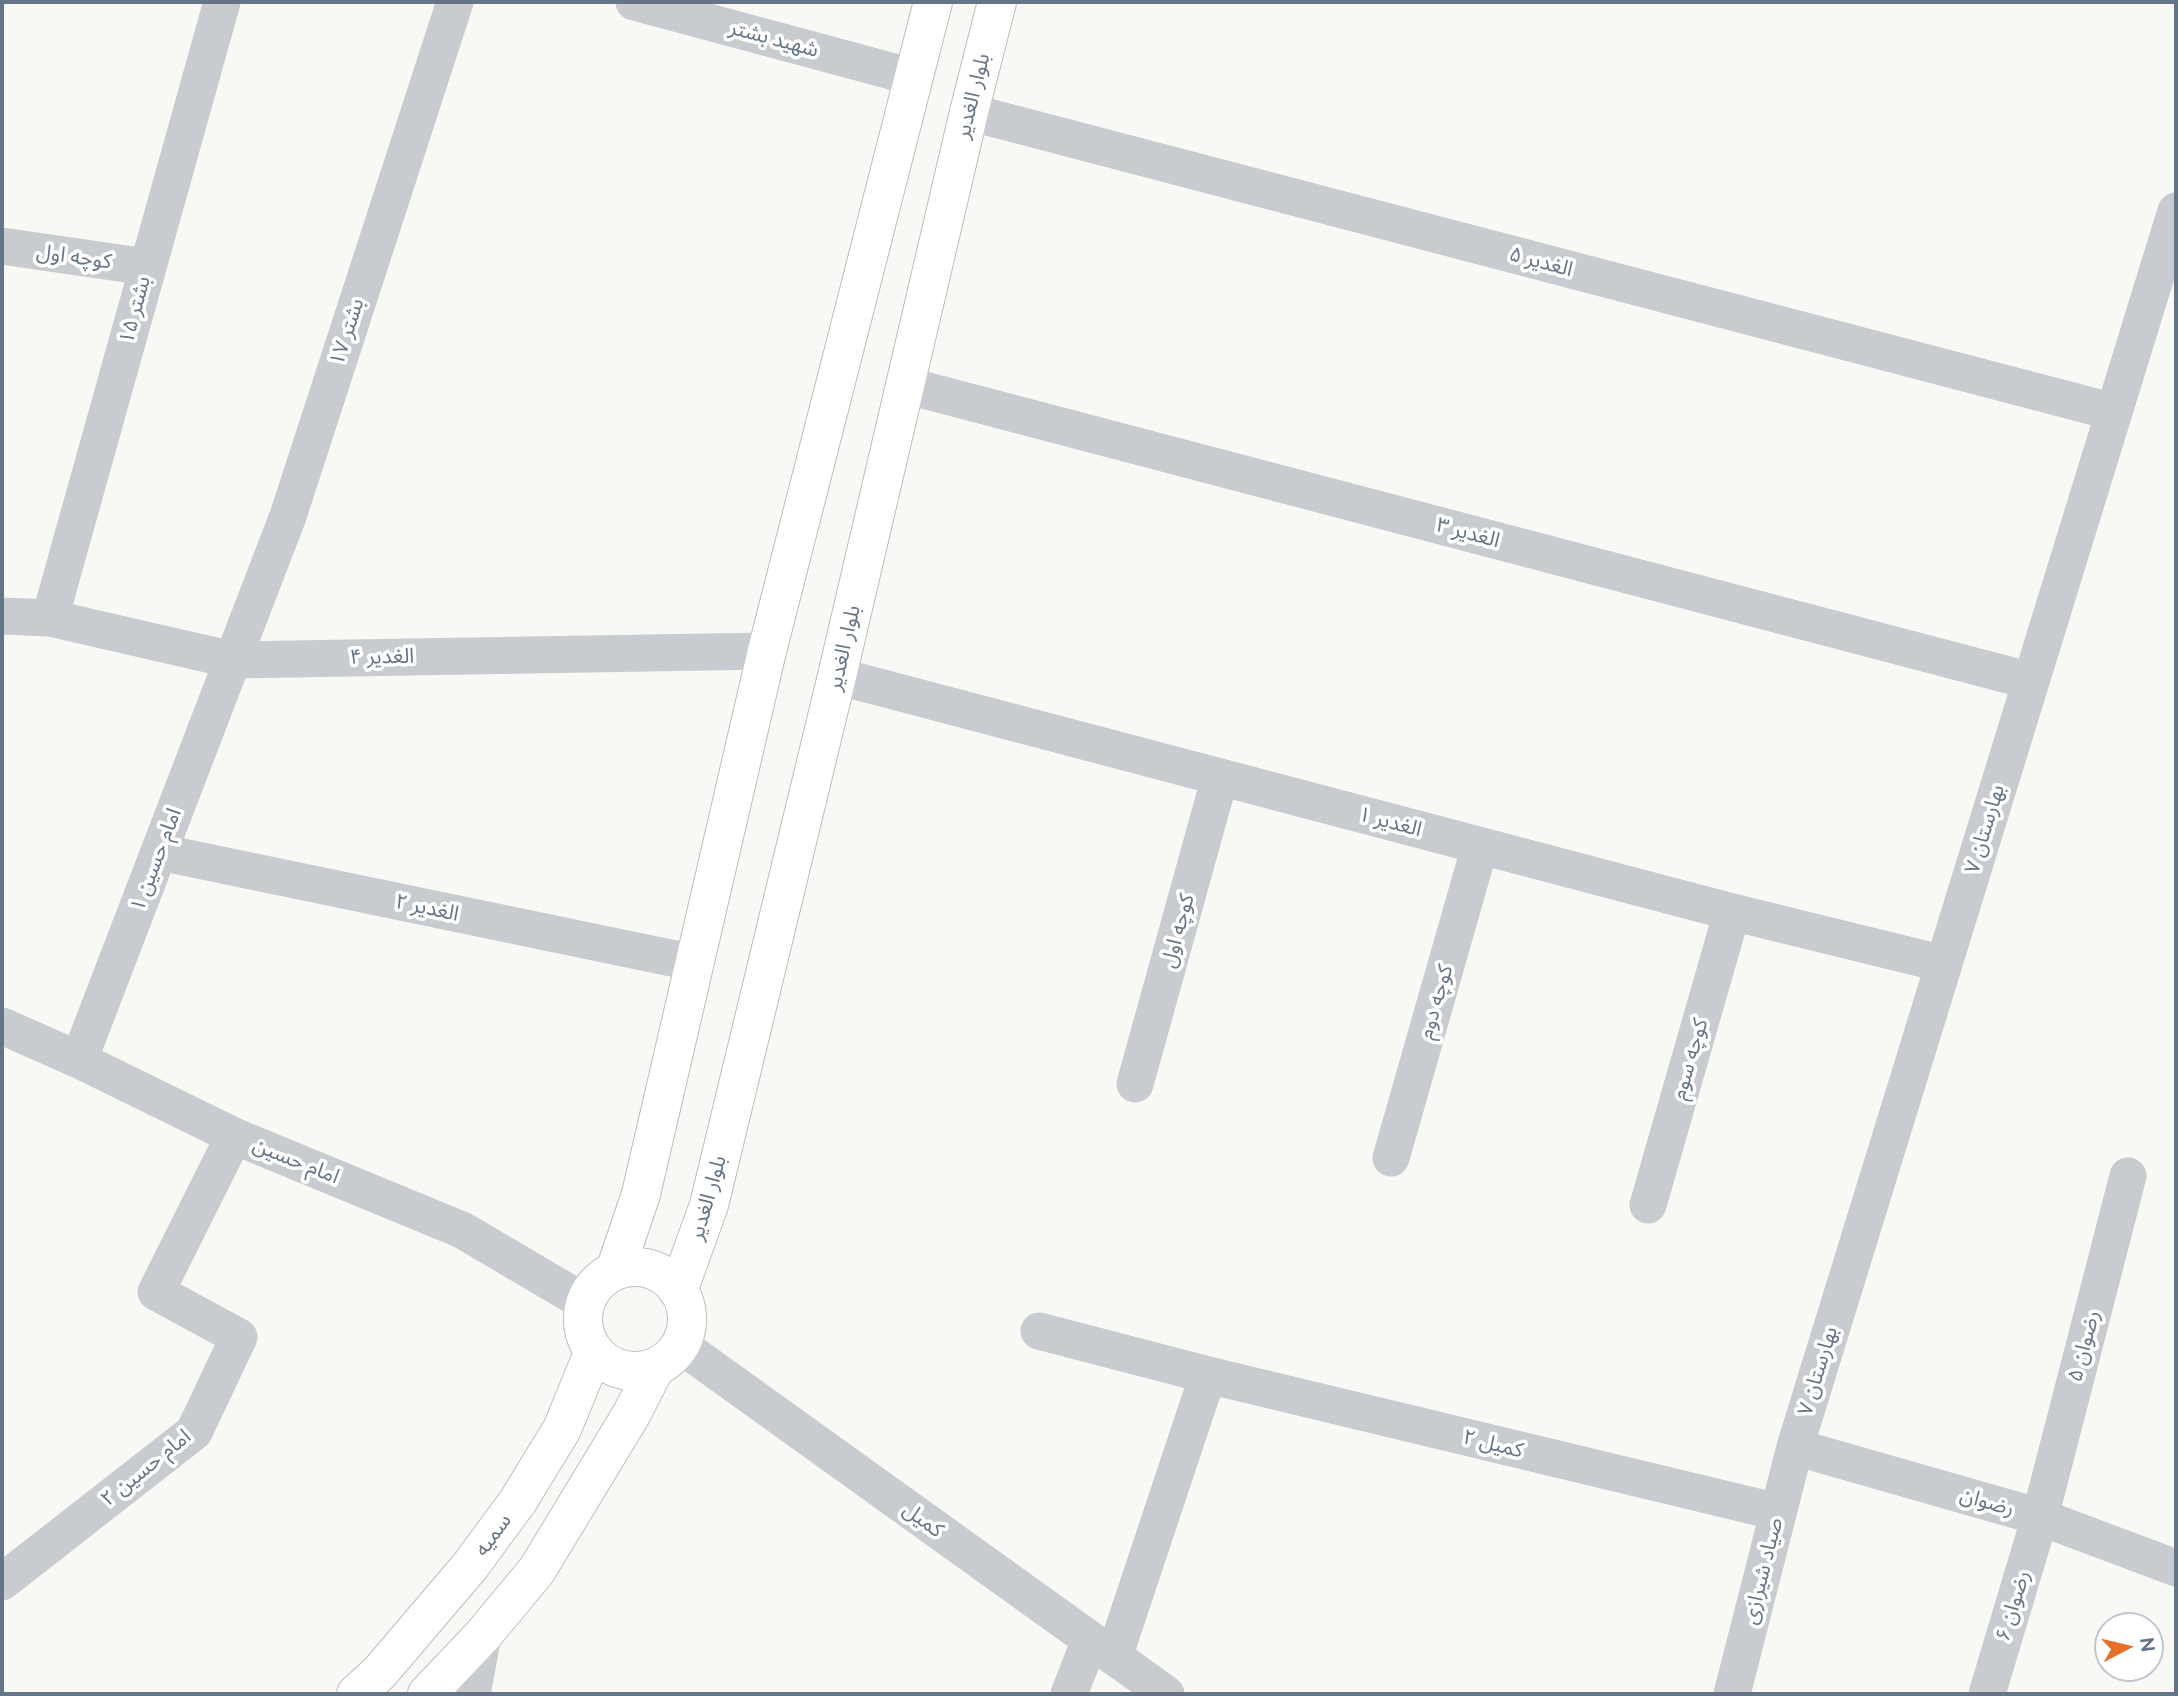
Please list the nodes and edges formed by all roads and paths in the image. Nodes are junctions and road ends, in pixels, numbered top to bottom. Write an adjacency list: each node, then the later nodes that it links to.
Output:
1 (222, 2): 10 (street, بشتر ۱۵)
2 (454, 2): 16 (street, بشتر ۱۷)
3 (634, 2): 6 (street, شهید بشتر)
4 (933, 2): 6 (street)
5 (997, 2): 7 (street, بلوار الغدیر)
6 (913, 77): 15 (street)
7 (969, 112): 11 (street, بلوار الغدیر); 12 (street, الغدیر ۵)
8 (2176, 211): 12 (street, بهارستان ۷)
9 (2, 246): 10 (street, کوچه اول)
10 (147, 267): 14 (street, بشتر ۱۵)
11 (905, 385): 17 (street, بلوار الغدیر); 18 (street, الغدیر ۳)
12 (2114, 412): 18 (street, بهارستان ۷)
13 (2, 616): 14 (street, الغدیر ۴)
14 (50, 618): 16 (street, الغدیر ۴)
15 (767, 651): 16 (street, الغدیر ۴); 23 (street)
16 (233, 660): 21 (street, امام حسین ۱)
17 (837, 676): 19 (street, الغدیر ۱); 33 (street, بلوار الغدیر)
18 (2031, 681): 24 (street, بهارستان ۷)
19 (1220, 777): 20 (street, الغدیر ۱); 27 (street, کوچه اول)
20 (1480, 846): 22 (street, الغدیر ۱); 29 (street, کوچه دوم)
21 (159, 852): 23 (street, الغدیر ۲); 26 (street, امام حسین ۱)
22 (1732, 912): 24 (street, الغدیر ۱); 31 (street, کوچه سوم)
23 (695, 963): 32 (street)
24 (1944, 964): 39 (street, بهارستان ۷)
25 (2, 1026): 26 (street, امام حسین)
26 (79, 1060): 28 (street, امام حسین)
27 (1135, 1084)
28 (234, 1136): 34 (street, امام حسین); 43 (street, امام حسین ۲)
29 (1391, 1158)
30 (2128, 1176): 41 (street, رضوان ۵)
31 (1648, 1205)
32 (615, 1271): 33 (street); 34 (street)
33 (678, 1291): 37 (street)
34 (586, 1303): 36 (street)
35 (1039, 1332): 38 (street, کمیل ۲)
36 (594, 1351): 37 (street); 47 (street, سمیه)
37 (667, 1357): 44 (street); 45 (street, کمیل)
38 (1208, 1375): 40 (street, کمیل ۲); 45 (street)
39 (1795, 1447): 40 (street, صیاد شیرازی); 41 (street, رضوان)
40 (1778, 1512): 51 (street, صیاد شیرازی)
41 (2039, 1517): 42 (street, رضوان); 52 (street, رضوان ۶)
42 (2176, 1569)
43 (2, 1581)
44 (483, 1635): 46 (street); 48 (street)
45 (1102, 1649): 49 (street); 50 (street, کمیل)
46 (477, 1693)
47 (356, 1694)
48 (427, 1694)
49 (1069, 1694)
50 (1166, 1694)
51 (1732, 1694)
52 (1987, 1694)

